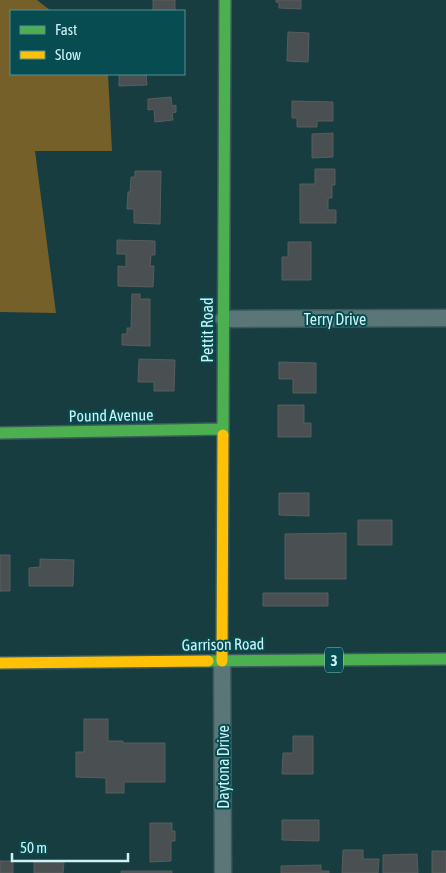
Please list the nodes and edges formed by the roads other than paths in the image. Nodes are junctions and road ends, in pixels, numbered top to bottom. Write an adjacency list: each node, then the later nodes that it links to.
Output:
1 (225, 0): 3 (street, Pettit Road)
2 (446, 318): 3 (street, Terry Drive)
3 (224, 319): 4 (street, Pettit Road)
4 (223, 429): 5 (street, Pound Avenue); 7 (street, Pettit Road)
5 (0, 433)
6 (446, 659): 7 (street, Garrison Road / 3)
7 (222, 661): 8 (street, Garrison Road / 3); 9 (street, Daytona Drive)
8 (0, 663)
9 (223, 873)

